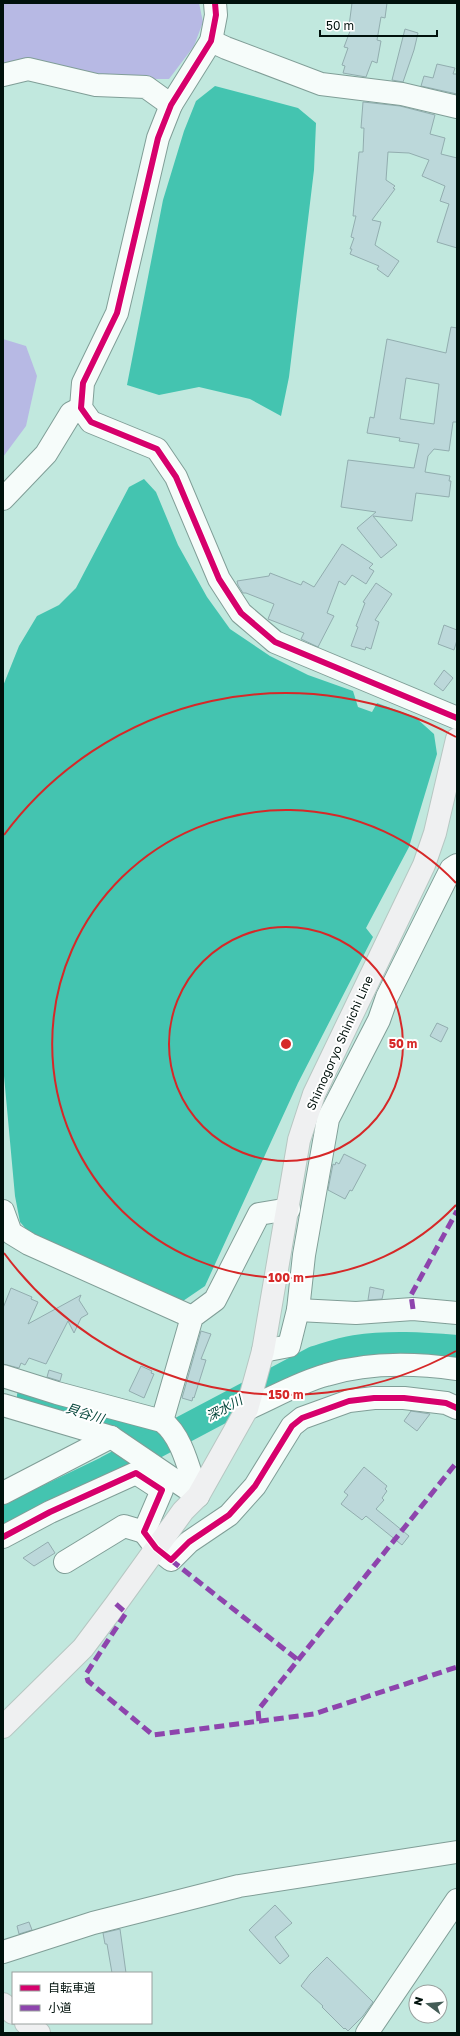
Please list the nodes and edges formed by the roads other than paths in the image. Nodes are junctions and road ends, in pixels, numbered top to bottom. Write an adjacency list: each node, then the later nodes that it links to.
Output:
1 (215, 3): 2 (street)
2 (211, 41): 4 (street); 5 (street)
3 (3, 75): 4 (street)
4 (170, 105): 6 (street)
5 (457, 107)
6 (81, 408): 7 (street); 8 (street)
7 (3, 499)
8 (457, 718)
9 (457, 739): 11 (main road, Shimogoryo Shinichi Line)
10 (457, 865): 13 (street)
11 (288, 1209): 15 (street); 16 (main road, Shimogoryo Shinichi Line)
12 (3, 1211): 15 (street)
13 (298, 1310): 14 (street); 16 (street)
14 (457, 1313)
15 (192, 1317): 24 (street)
16 (263, 1350): 23 (main road, Shimogoryo Shinichi Line)
17 (457, 1369): 23 (street)
18 (3, 1376): 24 (street)
19 (457, 1394): 20 (street)
20 (422, 1400): 22 (street); 29 (street)
21 (3, 1405): 25 (street)
22 (457, 1408)
23 (247, 1409): 27 (main road, Shimogoryo Shinichi Line)
24 (170, 1431): 27 (street)
25 (118, 1442): 26 (street); 27 (street)
26 (3, 1493)
27 (198, 1496): 29 (main road, Shimogoryo Shinichi Line)
28 (3, 1537): 29 (street)
29 (150, 1540): 30 (street); 31 (main road, Shimogoryo Shinichi Line)
30 (65, 1562)
31 (3, 1727)
32 (457, 1852): 34 (street)
33 (457, 1900): 39 (street)
34 (3, 1952)
35 (3, 2004): 36 (main road)
36 (12, 2012)
37 (27, 2024): 38 (main road)
38 (39, 2033)
39 (366, 2033)

